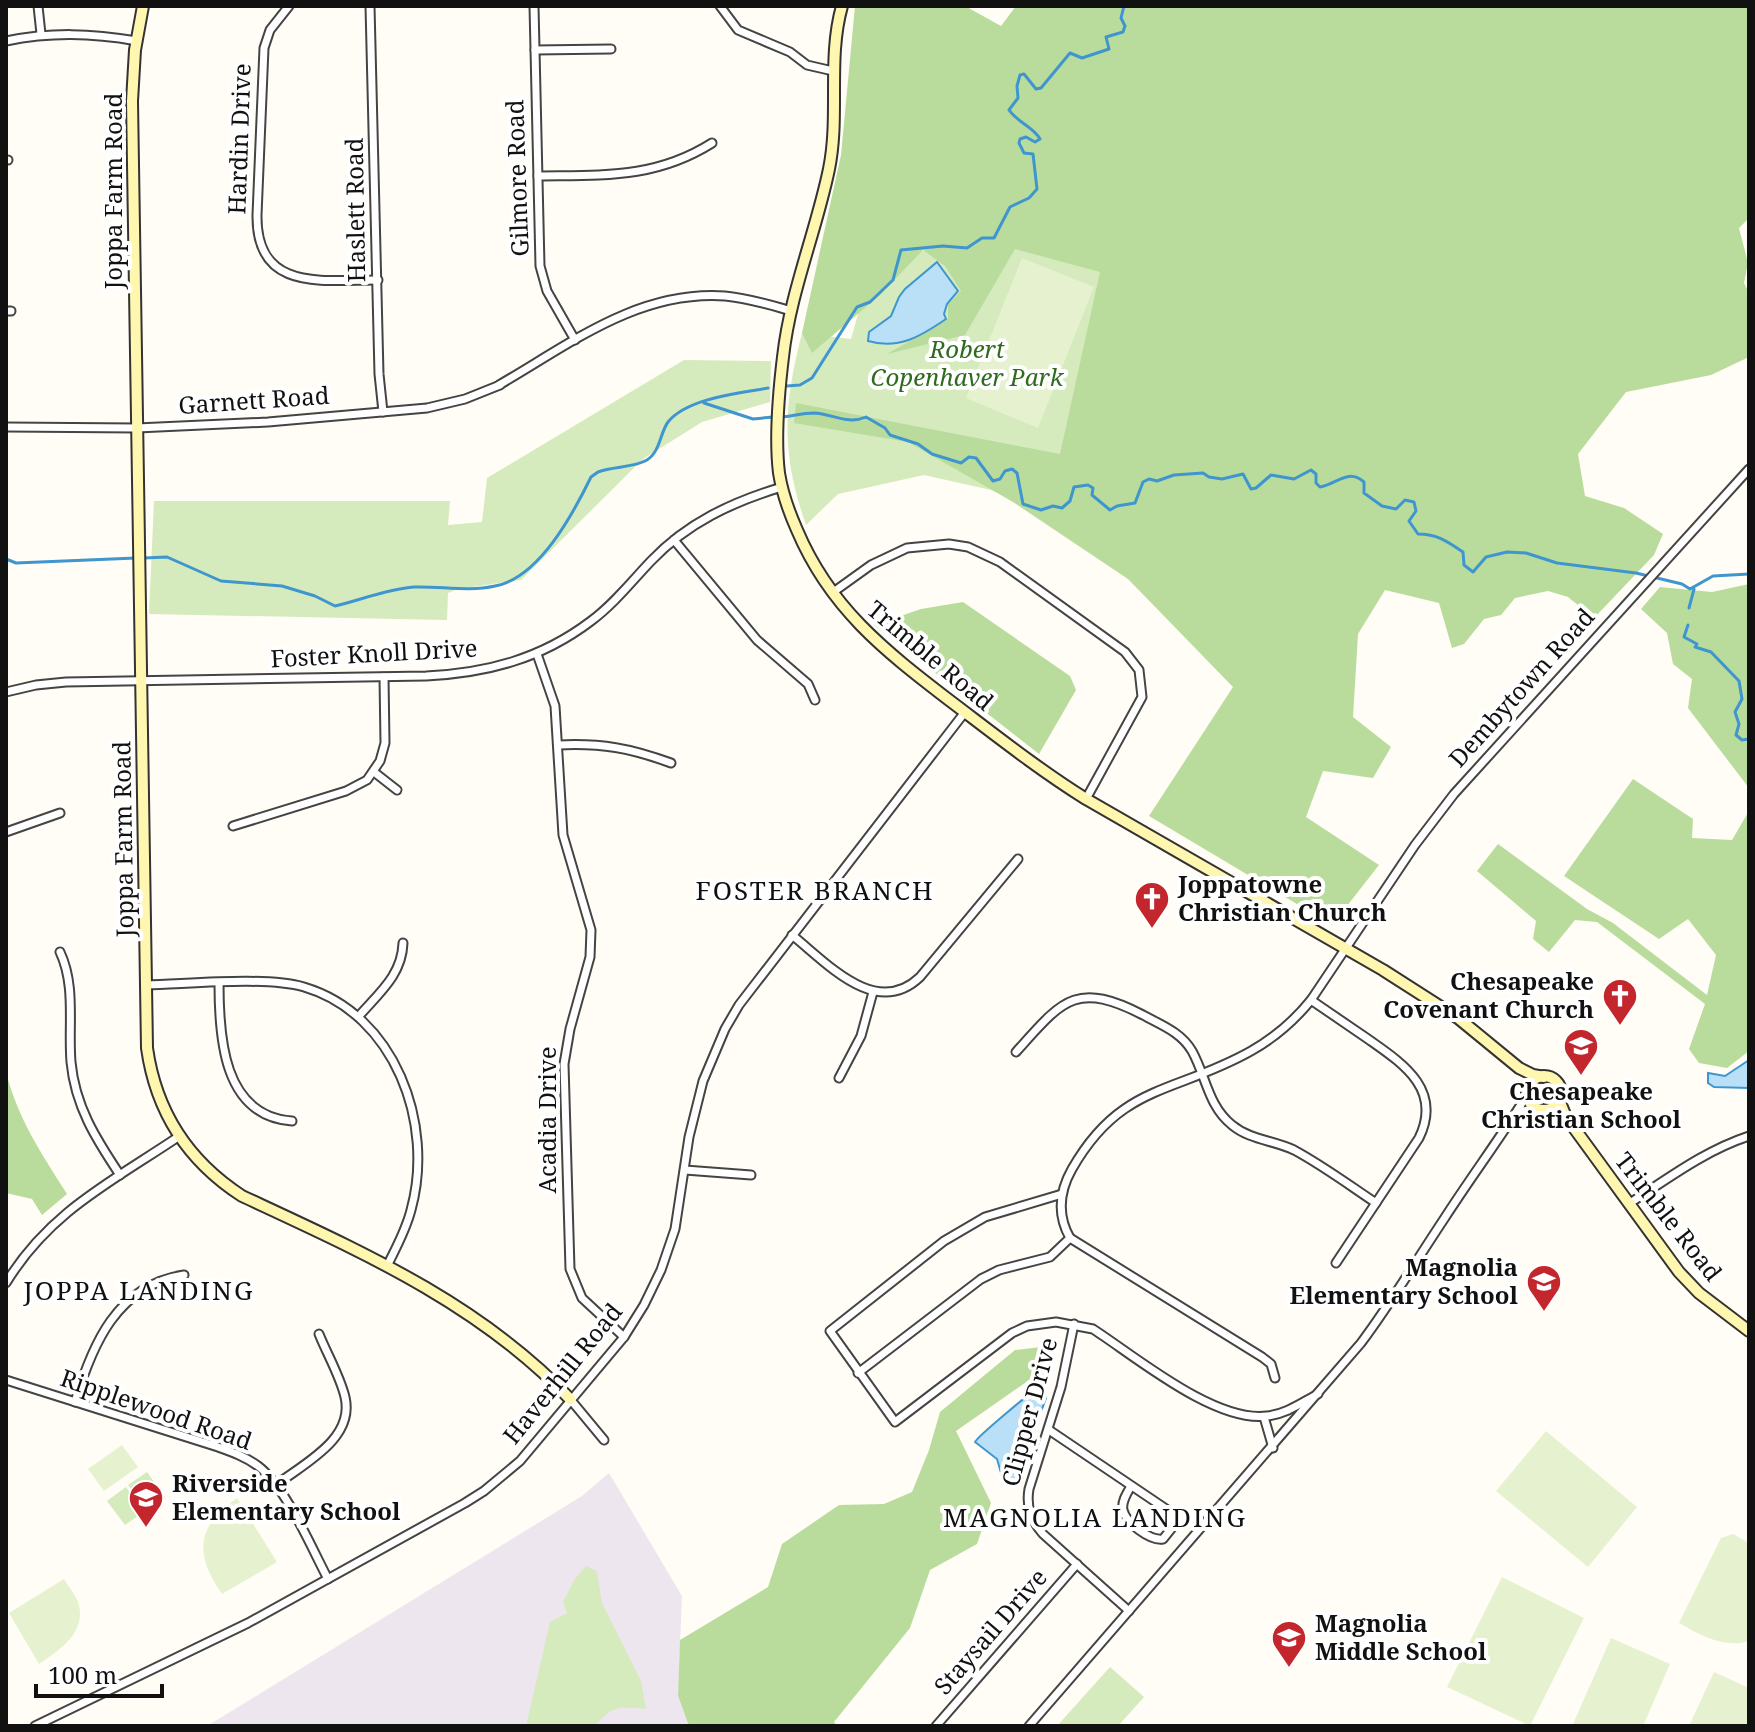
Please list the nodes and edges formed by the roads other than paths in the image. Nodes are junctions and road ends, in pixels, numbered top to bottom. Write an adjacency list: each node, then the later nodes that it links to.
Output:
1 (38, 6): 8 (street)
2 (143, 6): 10 (street, Joppa Farm Road)
3 (289, 6): 16 (street, Hardin Drive)
4 (370, 6): 16 (street, Haslett Road)
5 (534, 6): 12 (street, Gilmore Road)
6 (720, 6): 13 (street)
7 (842, 6): 13 (street, Trimble Road)
8 (41, 34): 9 (street); 10 (street)
9 (6, 41)
10 (137, 41): 21 (street, Joppa Farm Road)
11 (611, 49): 12 (street)
12 (535, 50): 15 (street, Gilmore Road)
13 (833, 71): 17 (street, Trimble Road)
14 (712, 143): 15 (street)
15 (538, 176): 18 (street, Gilmore Road)
16 (378, 280): 19 (street, Haslett Road)
17 (792, 311): 18 (street, Garnett Road); 23 (street, Trimble Road)
18 (575, 340): 19 (street, Garnett Road)
19 (383, 412): 21 (street, Garnett Road)
20 (6, 427): 21 (street, Garnett Road)
21 (137, 428): 28 (street, Joppa Farm Road)
22 (1749, 469): 43 (street, Dembytown Road)
23 (782, 487): 24 (street, Foster Knoll Drive); 25 (street, Trimble Road)
24 (674, 540): 26 (street, Foster Knoll Drive); 30 (street)
25 (832, 593): 31 (street, Trimble Road); 36 (street)
26 (537, 654): 27 (street, Foster Knoll Drive); 32 (street, Acadia Drive)
27 (384, 677): 28 (street, Foster Knoll Drive); 34 (street)
28 (141, 680): 29 (street, Foster Knoll Drive); 46 (street, Joppa Farm Road)
29 (6, 692)
30 (815, 700)
31 (965, 712): 36 (street, Trimble Road); 41 (street, Haverhill Road)
32 (558, 745): 33 (street); 78 (street, Acadia Drive)
33 (671, 763)
34 (374, 772): 35 (street); 38 (street)
35 (397, 790)
36 (1086, 799): 43 (street, Trimble Road)
37 (60, 813): 39 (street)
38 (233, 826)
39 (6, 832)
40 (1018, 859): 47 (street)
41 (792, 935): 47 (street); 63 (street, Haverhill Road)
42 (403, 943): 49 (street)
43 (1344, 948): 48 (street, Dembytown Road); 51 (street, Trimble Road)
44 (60, 952): 64 (street)
45 (219, 984): 46 (street); 49 (street); 60 (street)
46 (146, 985): 62 (street, Joppa Farm Road)
47 (873, 992): 54 (street)
48 (1311, 1000): 52 (street, Dembytown Road); 67 (street)
49 (359, 1016): 71 (street)
50 (1016, 1052): 52 (street)
51 (1519, 1068): 53 (street, Trimble Road); 55 (street, Trimble Road)
52 (1202, 1073): 66 (street, Dembytown Road); 67 (street)
53 (1544, 1077): 55 (street); 56 (street)
54 (839, 1078)
55 (1528, 1092): 57 (street); 58 (street)
56 (1559, 1100): 57 (street); 59 (street, Trimble Road)
57 (1542, 1109): 58 (street); 59 (street)
58 (1519, 1112): 82 (street)
59 (1566, 1117): 68 (street, Trimble Road)
60 (292, 1121)
61 (1749, 1136): 68 (street)
62 (178, 1137): 64 (street); 71 (street, Joppa Farm Road)
63 (685, 1170): 65 (street); 78 (street, Haverhill Road)
64 (120, 1175): 72 (street)
65 (751, 1175)
66 (1062, 1194): 69 (street); 79 (street)
67 (1376, 1203): 70 (street)
68 (1630, 1203): 76 (street, Trimble Road)
69 (1070, 1238): 79 (street); 80 (street)
70 (1336, 1263)
71 (387, 1266): 83 (street, Joppa Farm Road)
72 (9, 1270): 74 (street)
73 (184, 1275): 84 (street)
74 (6, 1283)
75 (1074, 1324): 79 (street); 85 (street); 86 (street, Clipper Drive)
76 (1749, 1331)
77 (319, 1334): 89 (street)
78 (624, 1337): 83 (street, Haverhill Road)
79 (858, 1373)
80 (1275, 1378)
81 (6, 1380): 84 (street, Ripplewood Road)
82 (1318, 1394): 85 (street); 88 (street)
83 (570, 1399): 87 (street, Joppa Farm Road); 92 (street, Haverhill Road)
84 (75, 1402): 89 (street, Ripplewood Road)
85 (1264, 1417): 88 (street)
86 (1049, 1430): 90 (street); 91 (street, Clipper Drive)
87 (604, 1440)
88 (1273, 1448): 93 (street)
89 (276, 1485): 92 (street, Ripplewood Road)
90 (1131, 1486): 90 (street)
91 (1077, 1564): 93 (street, Clipper Drive); 95 (street, Staysail Drive)
92 (328, 1579): 94 (street, Haverhill Road)
93 (1129, 1611): 96 (street)
94 (35, 1726)
95 (936, 1726)
96 (1029, 1726)

